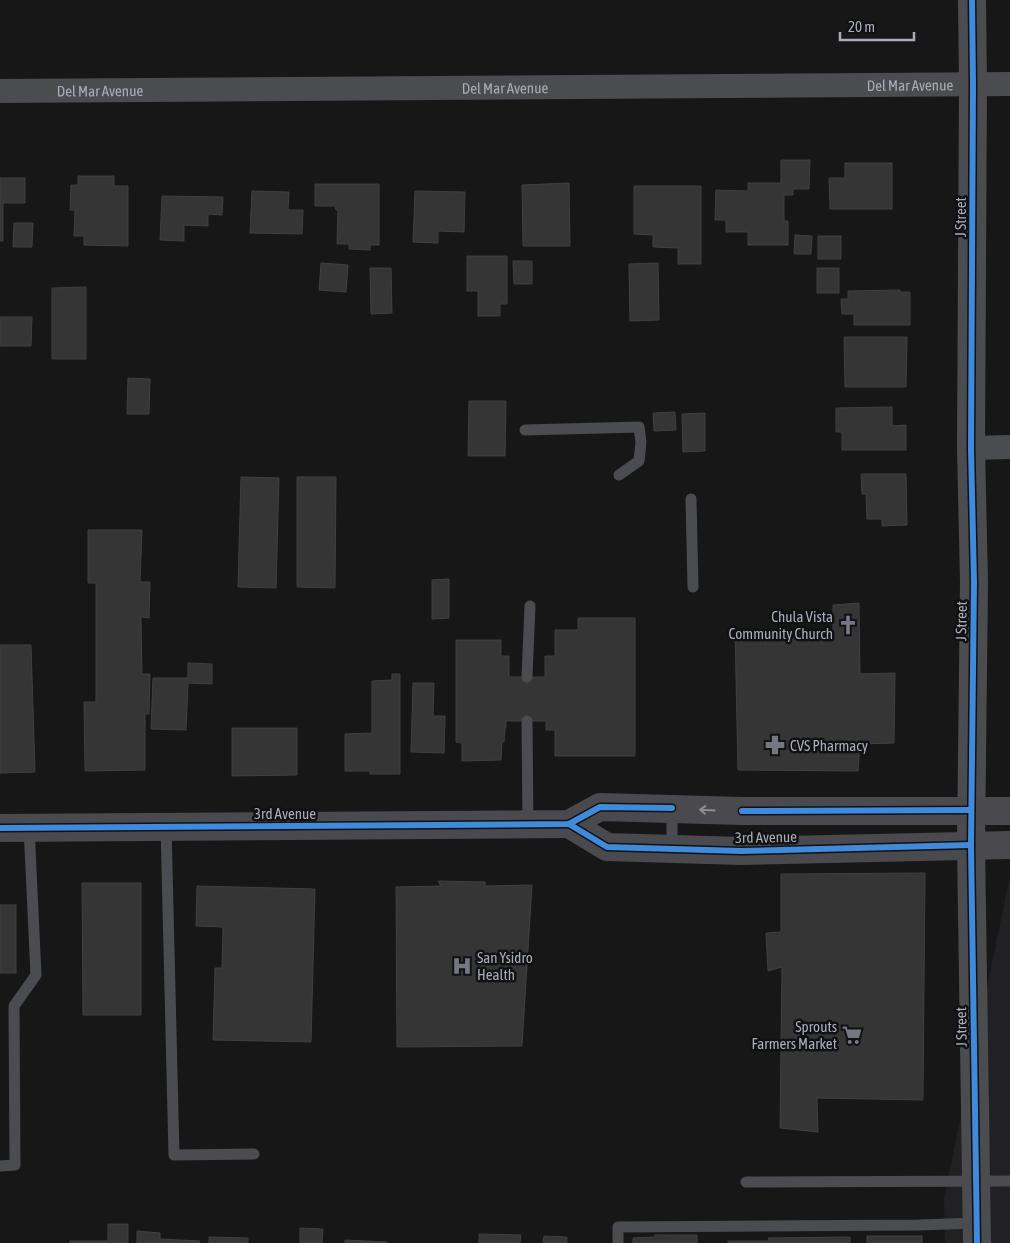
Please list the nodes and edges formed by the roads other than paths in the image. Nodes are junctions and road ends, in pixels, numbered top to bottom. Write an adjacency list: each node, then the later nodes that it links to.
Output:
1 (972, 0): 2 (street, J Street)
2 (973, 84): 3 (street, Del Mar Avenue); 4 (street, Del Mar Avenue); 7 (street, J Street)
3 (1010, 84)
4 (0, 91)
5 (525, 430): 8 (lane)
6 (1010, 447): 7 (street)
7 (971, 448): 15 (street, J Street)
8 (619, 475)
9 (691, 499): 10 (lane)
10 (693, 587)
11 (530, 606): 12 (lane)
12 (527, 677)
13 (527, 721): 17 (lane)
14 (672, 808): 15 (main road, 3rd Avenue, one-way to 14); 18 (main road, 3rd Avenue); 24 (lane)
15 (971, 810): 16 (main road, 3rd Avenue); 22 (street, J Street)
16 (1010, 811)
17 (528, 824): 18 (main road, 3rd Avenue); 19 (main road, 3rd Avenue)
18 (569, 824): 24 (main road, 3rd Avenue)
19 (166, 826): 20 (main road, 3rd Avenue); 25 (lane)
20 (29, 827): 21 (main road, 3rd Avenue); 26 (lane)
21 (0, 828)
22 (971, 845): 23 (main road, 3rd Avenue); 24 (main road, 3rd Avenue); 27 (street, J Street)
23 (1010, 845)
24 (672, 849)
25 (254, 1154)
26 (0, 1166)
27 (977, 1180): 28 (lane); 29 (lane); 30 (street, J Street)
28 (1010, 1181)
29 (746, 1182)
30 (977, 1233): 31 (lane)
31 (618, 1243)

